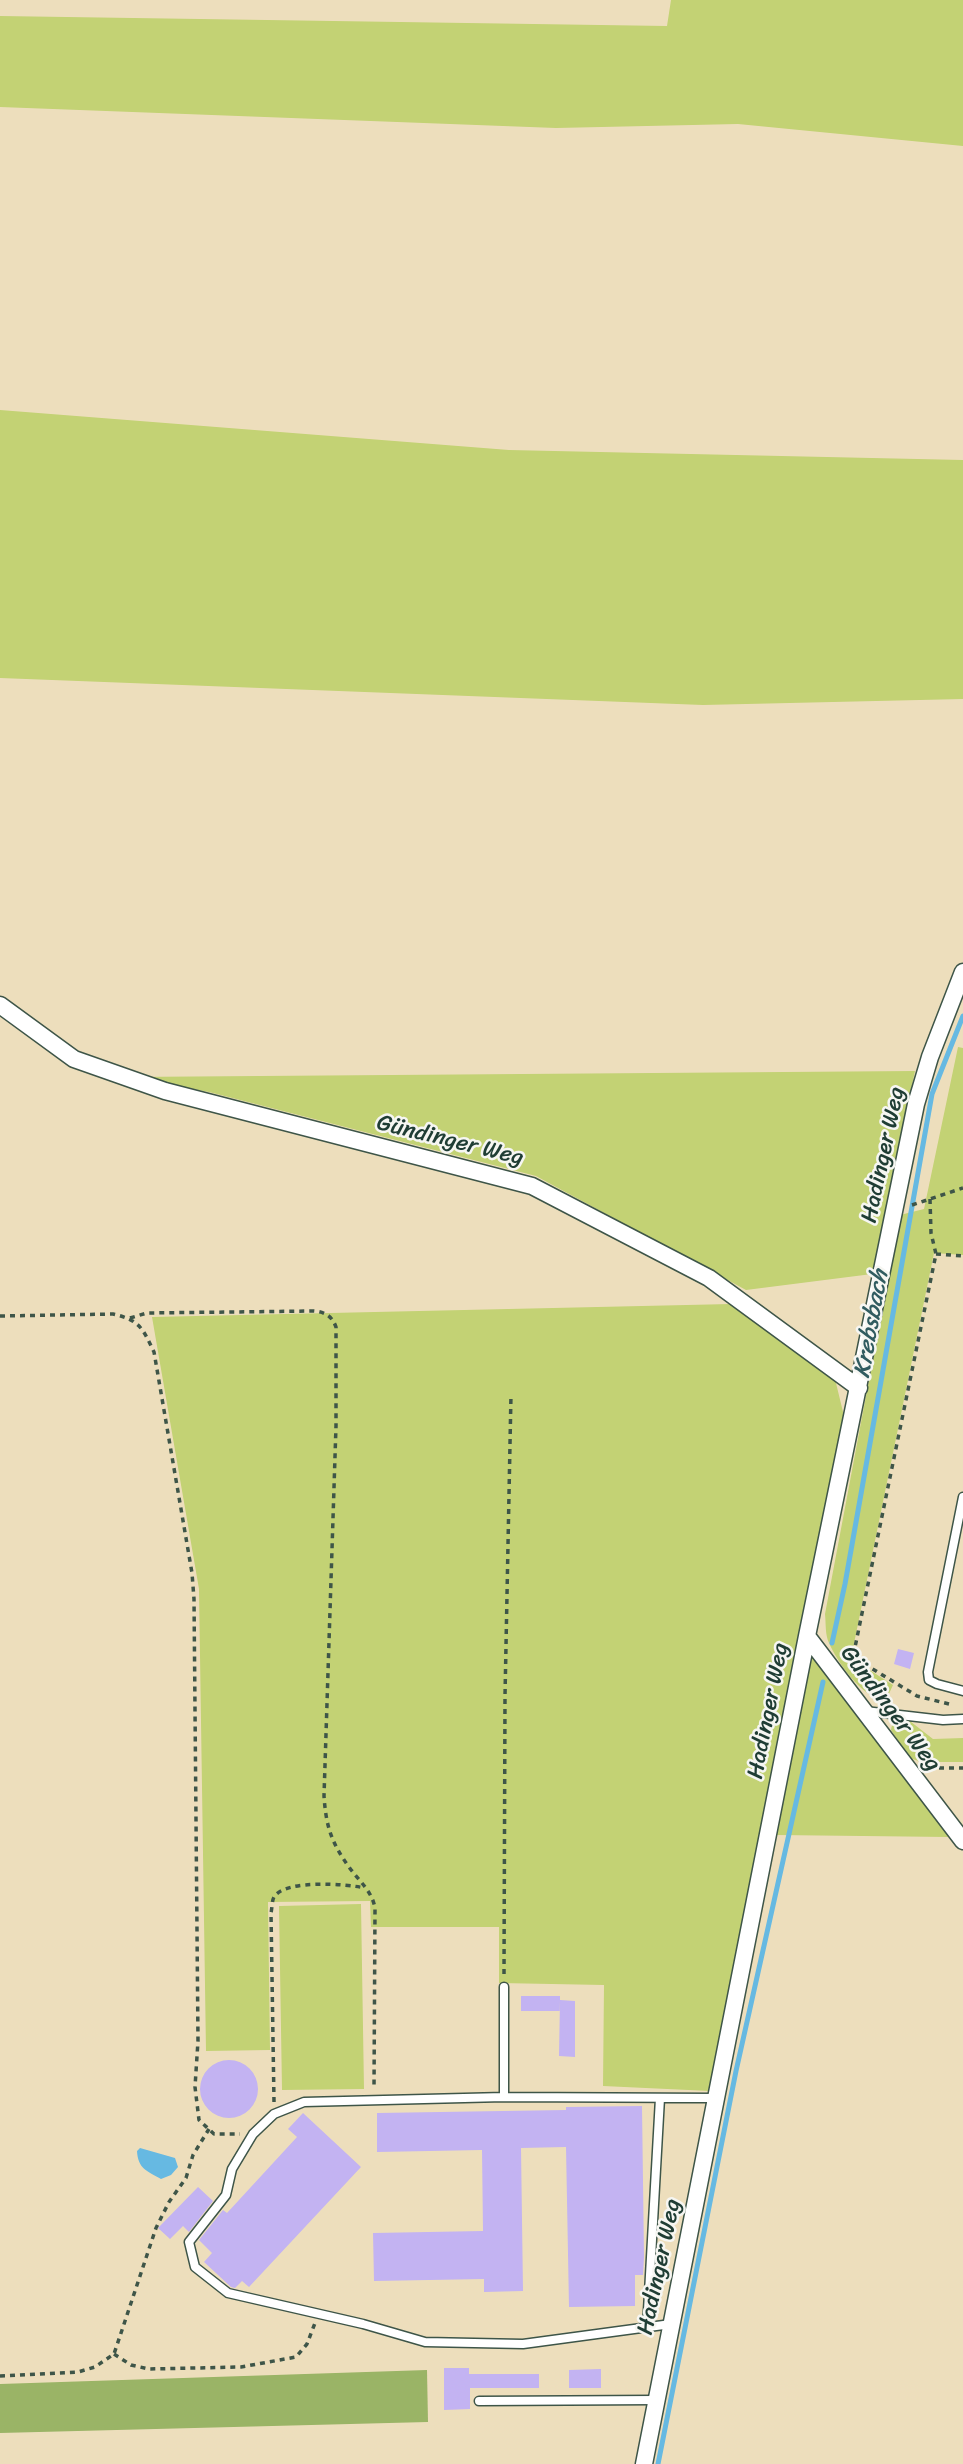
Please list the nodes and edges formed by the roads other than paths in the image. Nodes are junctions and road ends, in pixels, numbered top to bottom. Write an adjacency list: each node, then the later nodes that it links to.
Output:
1 (963, 972): 3 (street, Hadinger Weg)
2 (0, 1005): 3 (street, Gündinger Weg)
3 (859, 1388): 5 (street, Hadinger Weg)
4 (963, 1497): 6 (lane)
5 (807, 1636): 7 (street, Gündinger Weg); 13 (street, Hadinger Weg)
6 (963, 1690)
7 (864, 1711): 8 (lane); 9 (street, Gündinger Weg)
8 (962, 1719)
9 (963, 1841)
10 (504, 1987): 11 (lane)
11 (504, 2097): 12 (lane); 15 (lane)
12 (660, 2098): 13 (lane); 15 (lane)
13 (718, 2098): 14 (street, Hadinger Weg)
14 (671, 2324): 15 (lane); 16 (street, Hadinger Weg)
15 (647, 2328)
16 (656, 2400): 17 (lane); 18 (street, Hadinger Weg)
17 (479, 2401)
18 (644, 2464)

